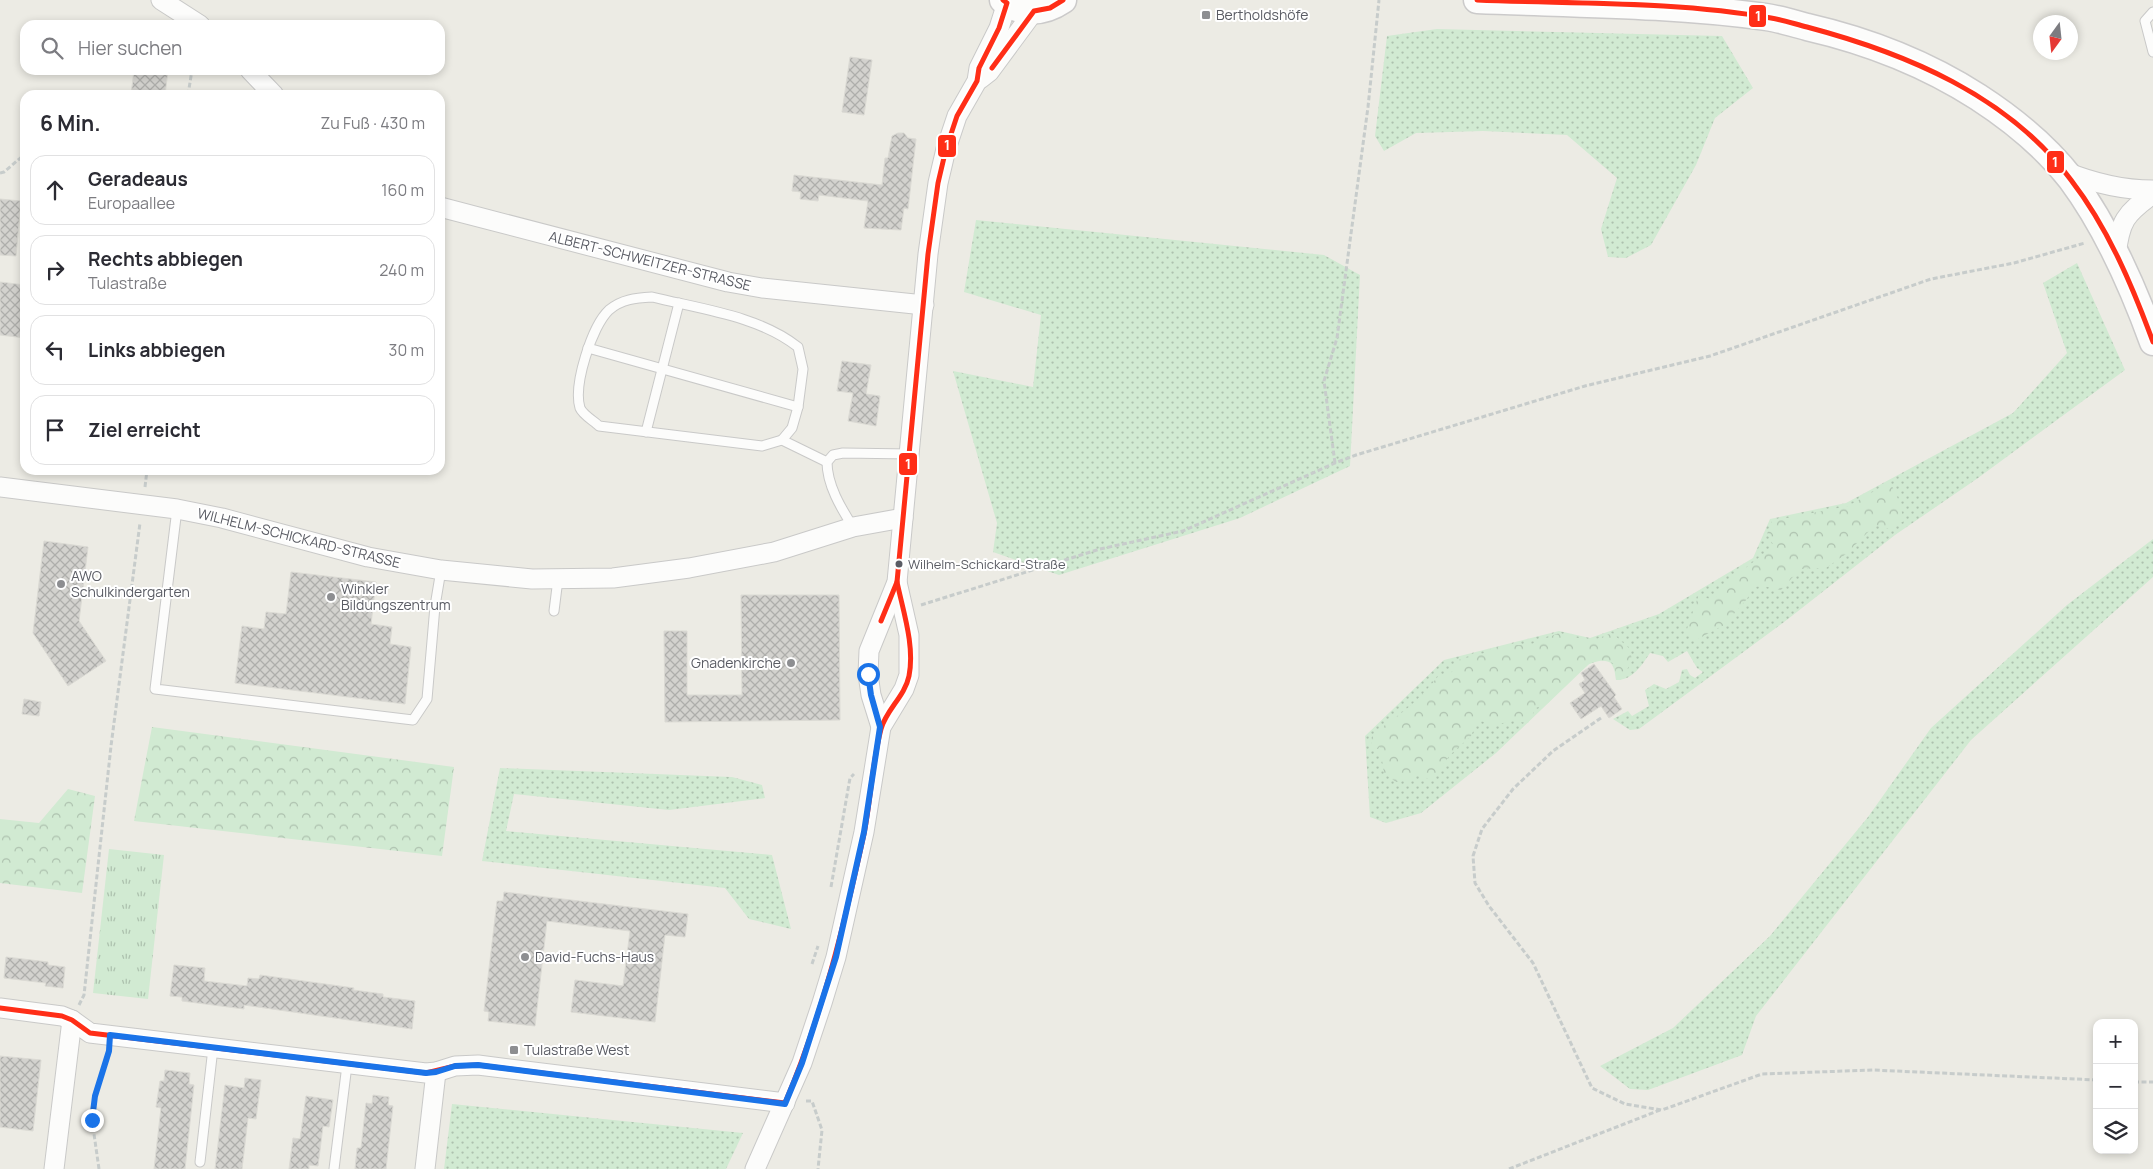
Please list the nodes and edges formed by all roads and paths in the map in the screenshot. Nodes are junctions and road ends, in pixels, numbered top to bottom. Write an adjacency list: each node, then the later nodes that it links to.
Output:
1 (161, 0): 8 (street)
2 (1063, 0): 6 (main road)
3 (1378, 0): 32 (path)
4 (1477, 0): 16 (main road)
5 (1005, 2): 6 (main road); 12 (street)
6 (1034, 11): 12 (street)
7 (2153, 12): 9 (lane)
8 (192, 20)
9 (2153, 52)
10 (191, 75): 13 (path)
11 (255, 75): 14 (street)
12 (974, 85): 23 (street)
13 (189, 90)
14 (269, 90)
15 (20, 158): 17 (path)
16 (2062, 170): 18 (street); 21 (main road)
17 (0, 173)
18 (2153, 190)
19 (2153, 194): 21 (street)
20 (445, 208): 23 (street, ALBERT-SCHWEITZER-STRASSE)
21 (2111, 246): 24 (main road); 32 (path)
22 (679, 304): 25 (lane); 26 (lane); 27 (lane)
23 (924, 305): 30 (street)
24 (2153, 342)
25 (588, 348): 26 (lane); 28 (lane)
26 (662, 369): 27 (lane); 28 (lane)
27 (798, 406): 29 (lane)
28 (646, 432): 29 (lane)
29 (782, 440): 31 (lane)
30 (910, 454): 31 (lane); 36 (street)
31 (827, 462): 37 (lane)
32 (1335, 463): 42 (path)
33 (0, 487): 34 (street, WILHELM-SCHICKARD-STRASSE)
34 (143, 504): 35 (street, WILHELM-SCHICKARD-STRASSE); 50 (path)
35 (177, 509): 38 (street, WILHELM-SCHICKARD-STRASSE); 38 (lane)
36 (903, 518): 37 (street, WILHELM-SCHICKARD-STRASSE); 40 (street)
37 (853, 527): 39 (street, WILHELM-SCHICKARD-STRASSE)
38 (441, 570): 39 (street, WILHELM-SCHICKARD-STRASSE)
39 (558, 579): 41 (lane)
40 (897, 582): 42 (street); 44 (street)
41 (554, 611)
42 (904, 611): 44 (street)
43 (1601, 718): 59 (path)
44 (880, 727): 58 (street)
45 (856, 772): 46 (path)
46 (830, 890)
47 (820, 937): 48 (path)
48 (812, 966)
49 (0, 1008): 50 (street)
50 (72, 1020): 51 (street); 61 (street)
51 (110, 1035): 52 (street); 62 (path)
52 (213, 1048): 53 (street); 60 (lane)
53 (347, 1065): 54 (street); 63 (lane)
54 (436, 1072): 58 (street); 64 (street)
55 (2093, 1080): 59 (path)
56 (2138, 1082): 57 (path)
57 (2153, 1082)
58 (785, 1104): 65 (street); 66 (path)
59 (1662, 1110): 67 (path)
60 (200, 1162)
61 (54, 1169)
62 (99, 1169)
63 (334, 1169)
64 (425, 1169)
65 (755, 1169)
66 (818, 1169)
67 (1509, 1169)

